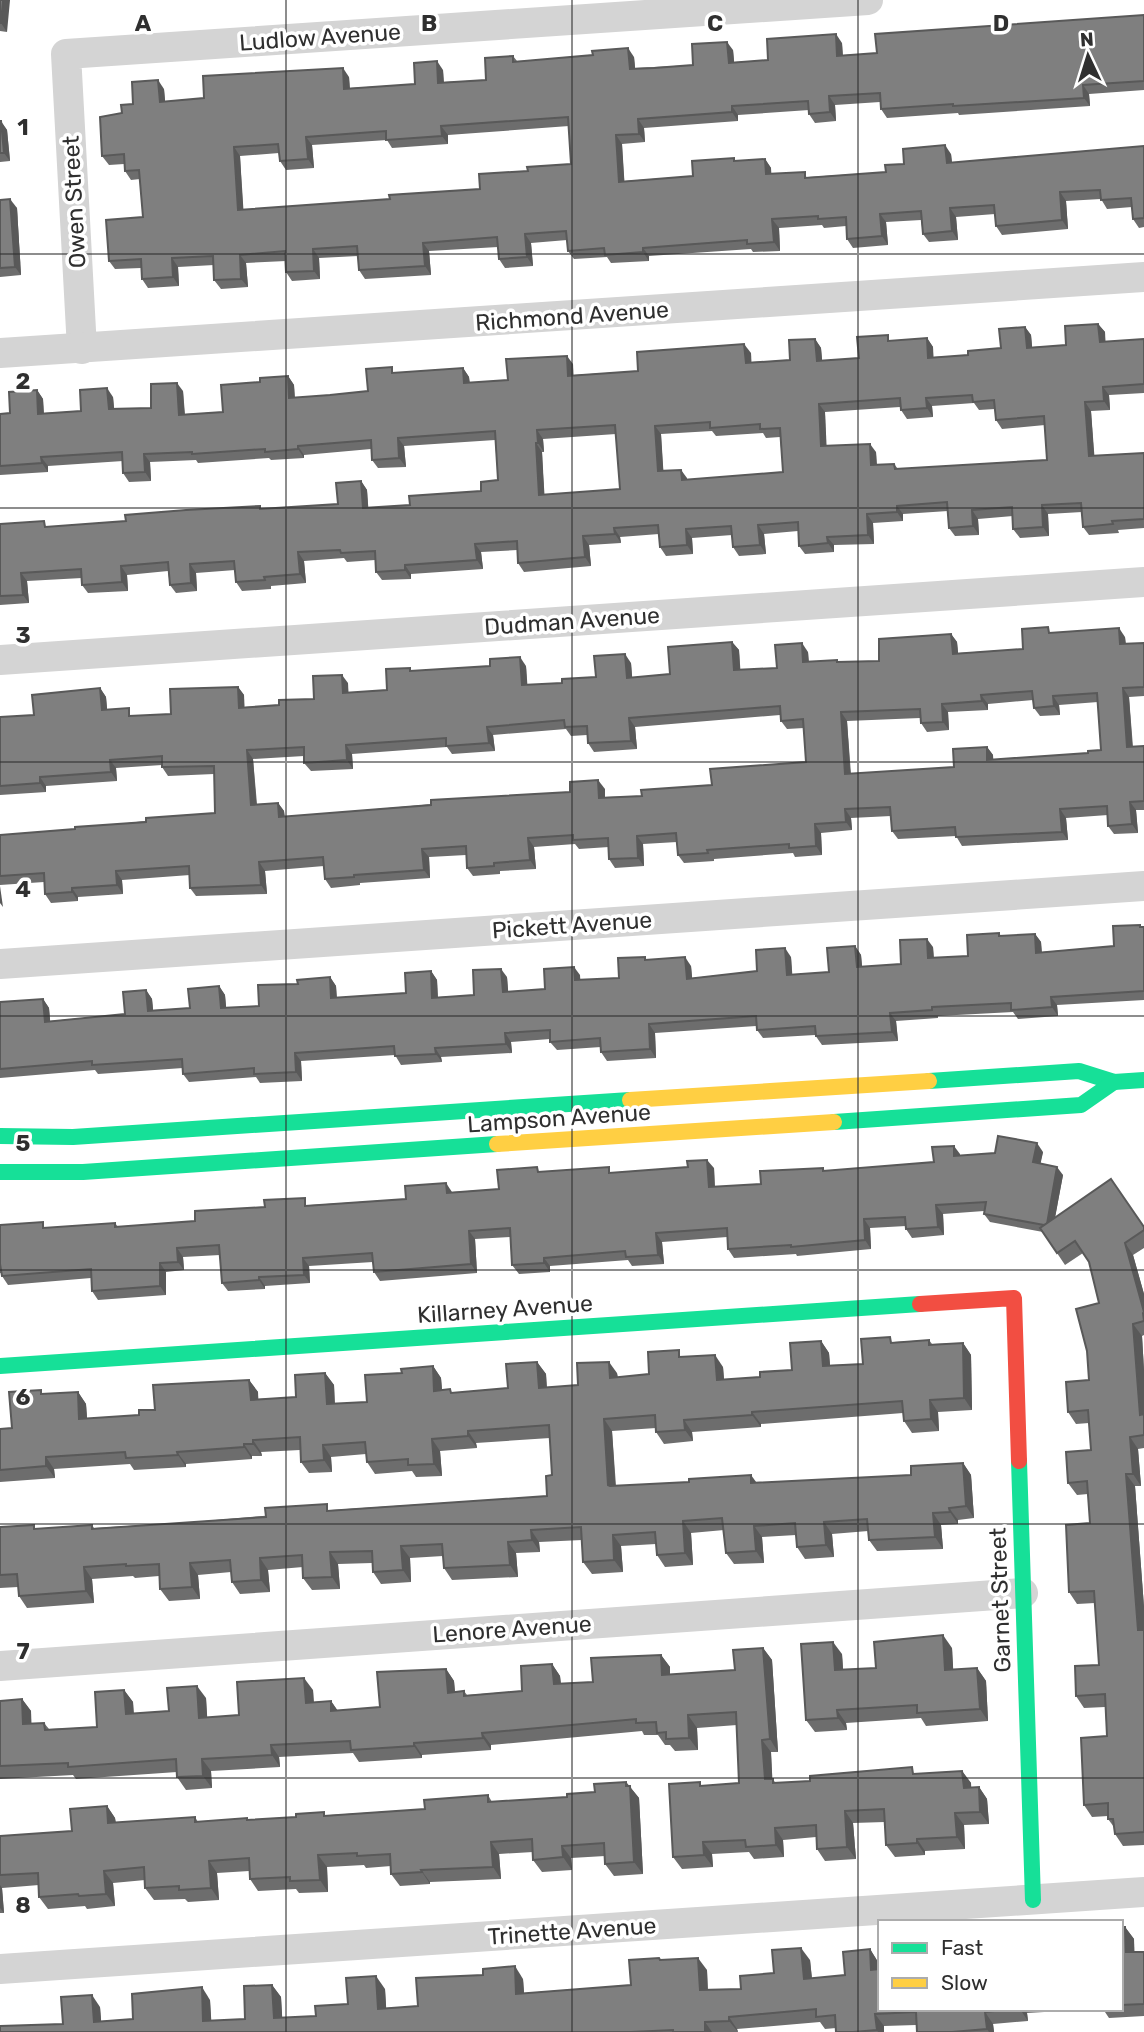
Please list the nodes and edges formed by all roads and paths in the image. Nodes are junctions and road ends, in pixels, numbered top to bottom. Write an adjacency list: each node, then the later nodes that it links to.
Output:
1 (868, 0): 2 (street, Ludlow Avenue)
2 (66, 54): 4 (street, Owen Street)
3 (1144, 277): 4 (street, Richmond Avenue)
4 (82, 349): 5 (street, Richmond Avenue)
5 (0, 354)
6 (1144, 582): 7 (street, Dudman Avenue)
7 (0, 660)
8 (1144, 886): 9 (street, Pickett Avenue)
9 (0, 964)
10 (1144, 1080): 11 (main road, Lampson Avenue)
11 (1114, 1082): 12 (main road, Lampson Avenue); 13 (main road, Lampson Avenue)
12 (0, 1136)
13 (0, 1172)
14 (1014, 1298): 15 (main road, Killarney Avenue); 16 (main road, Garnet Street)
15 (0, 1366)
16 (1023, 1593): 17 (street, Lenore Avenue); 19 (main road, Garnet Street)
17 (0, 1666)
18 (1144, 1892): 19 (street, Trinette Avenue)
19 (1033, 1900): 20 (street, Trinette Avenue)
20 (0, 1969)

